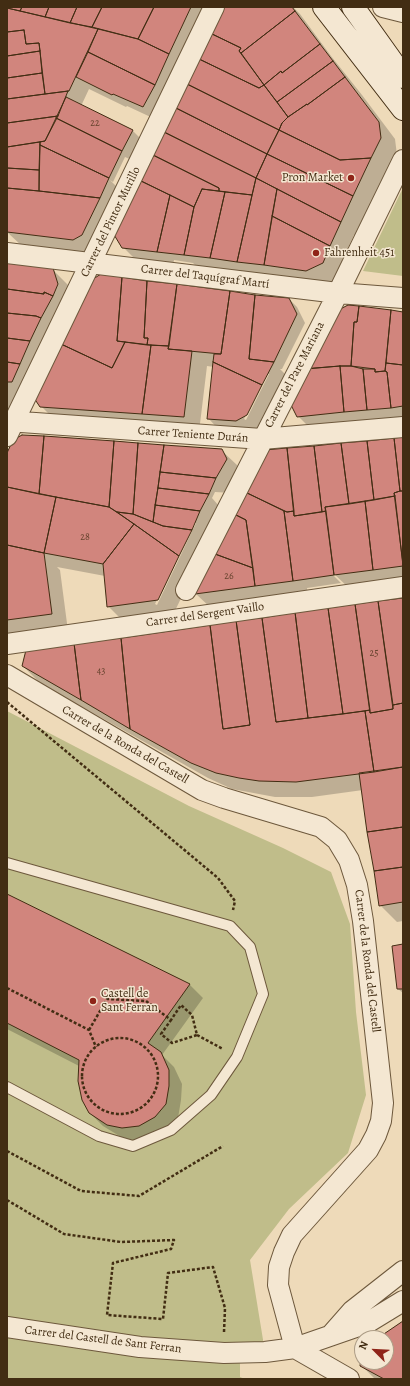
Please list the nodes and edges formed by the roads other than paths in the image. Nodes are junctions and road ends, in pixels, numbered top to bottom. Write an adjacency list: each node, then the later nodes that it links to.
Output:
1 (214, 7): 10 (street, Carrer del Pintor Murillo)
2 (324, 7): 7 (main road)
3 (353, 7): 6 (main road)
4 (382, 7): 5 (street)
5 (403, 12)
6 (403, 77)
7 (403, 109)
8 (403, 160): 11 (street, Carrer del Pare Mariana)
9 (7, 253): 10 (street, Carrer del Taquígraf Martí)
10 (91, 263): 11 (street, Carrer del Taquígraf Martí); 13 (street, Carrer del Pintor Murillo)
11 (338, 293): 12 (street, Carrer del Taquígraf Martí); 15 (street, Carrer del Pare Mariana)
12 (403, 298)
13 (9, 427): 15 (street, Carrer Teniente Durán)
14 (403, 427): 15 (street, Carrer Teniente Durán)
15 (262, 439): 17 (street, Carrer del Pare Mariana)
16 (403, 587): 18 (street, Carrer del Sergent Vaillo)
17 (186, 590)
18 (7, 644)
19 (7, 675): 26 (street, Carrer de la Ronda del Castell)
20 (7, 863): 21 (lane)
21 (7, 1087)
22 (403, 1271): 25 (street)
23 (403, 1301): 25 (street, Carrer del Castell de Sant Ferran)
24 (7, 1327): 26 (street, Carrer del Castell de Sant Ferran)
25 (329, 1337): 26 (street, Carrer del Castell de Sant Ferran)
26 (295, 1348): 27 (street)
27 (349, 1379)

